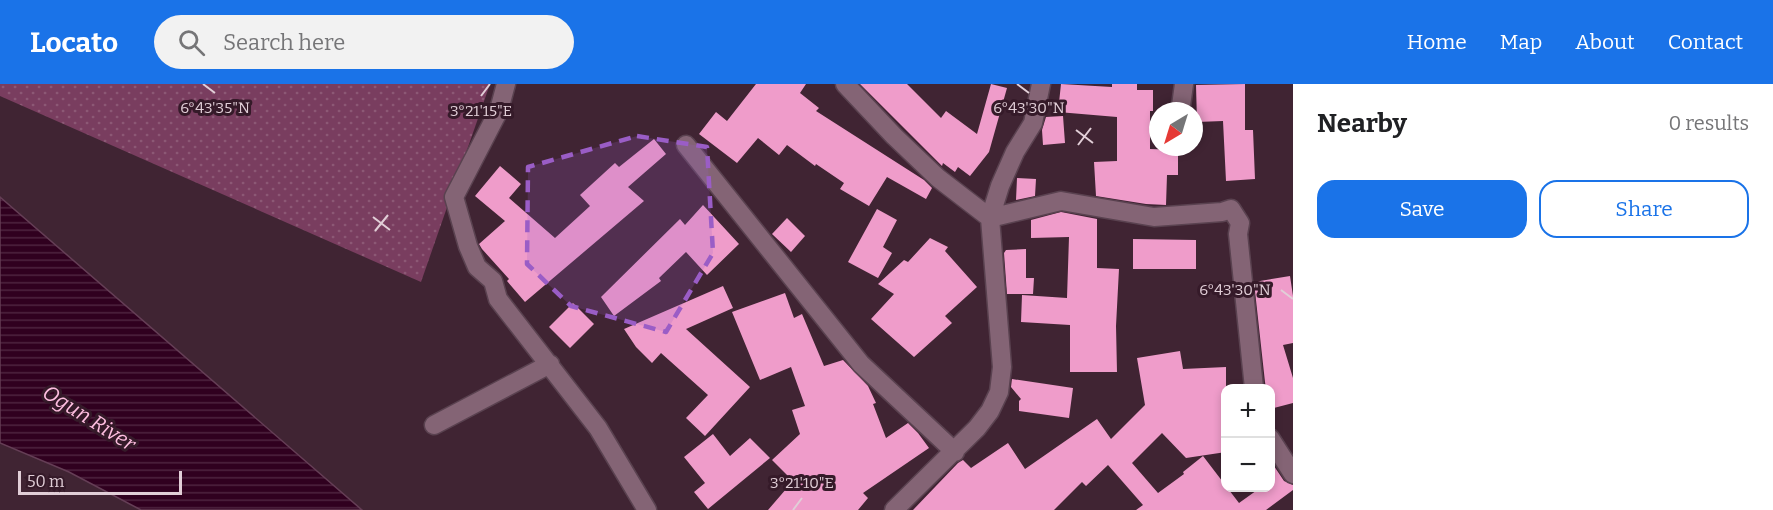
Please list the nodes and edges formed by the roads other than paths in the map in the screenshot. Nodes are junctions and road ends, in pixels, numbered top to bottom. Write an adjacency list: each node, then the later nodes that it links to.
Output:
1 (506, 84): 8 (street)
2 (845, 84): 7 (street)
3 (1041, 84): 7 (street)
4 (1184, 84): 5 (street)
5 (1182, 102)
6 (686, 145): 12 (street)
7 (990, 218): 9 (street); 12 (street)
8 (550, 364): 10 (street); 14 (street)
9 (1254, 384)
10 (434, 425)
11 (1275, 446): 13 (street)
12 (954, 452): 15 (street)
13 (1293, 474)
14 (647, 510)
15 (894, 510)

